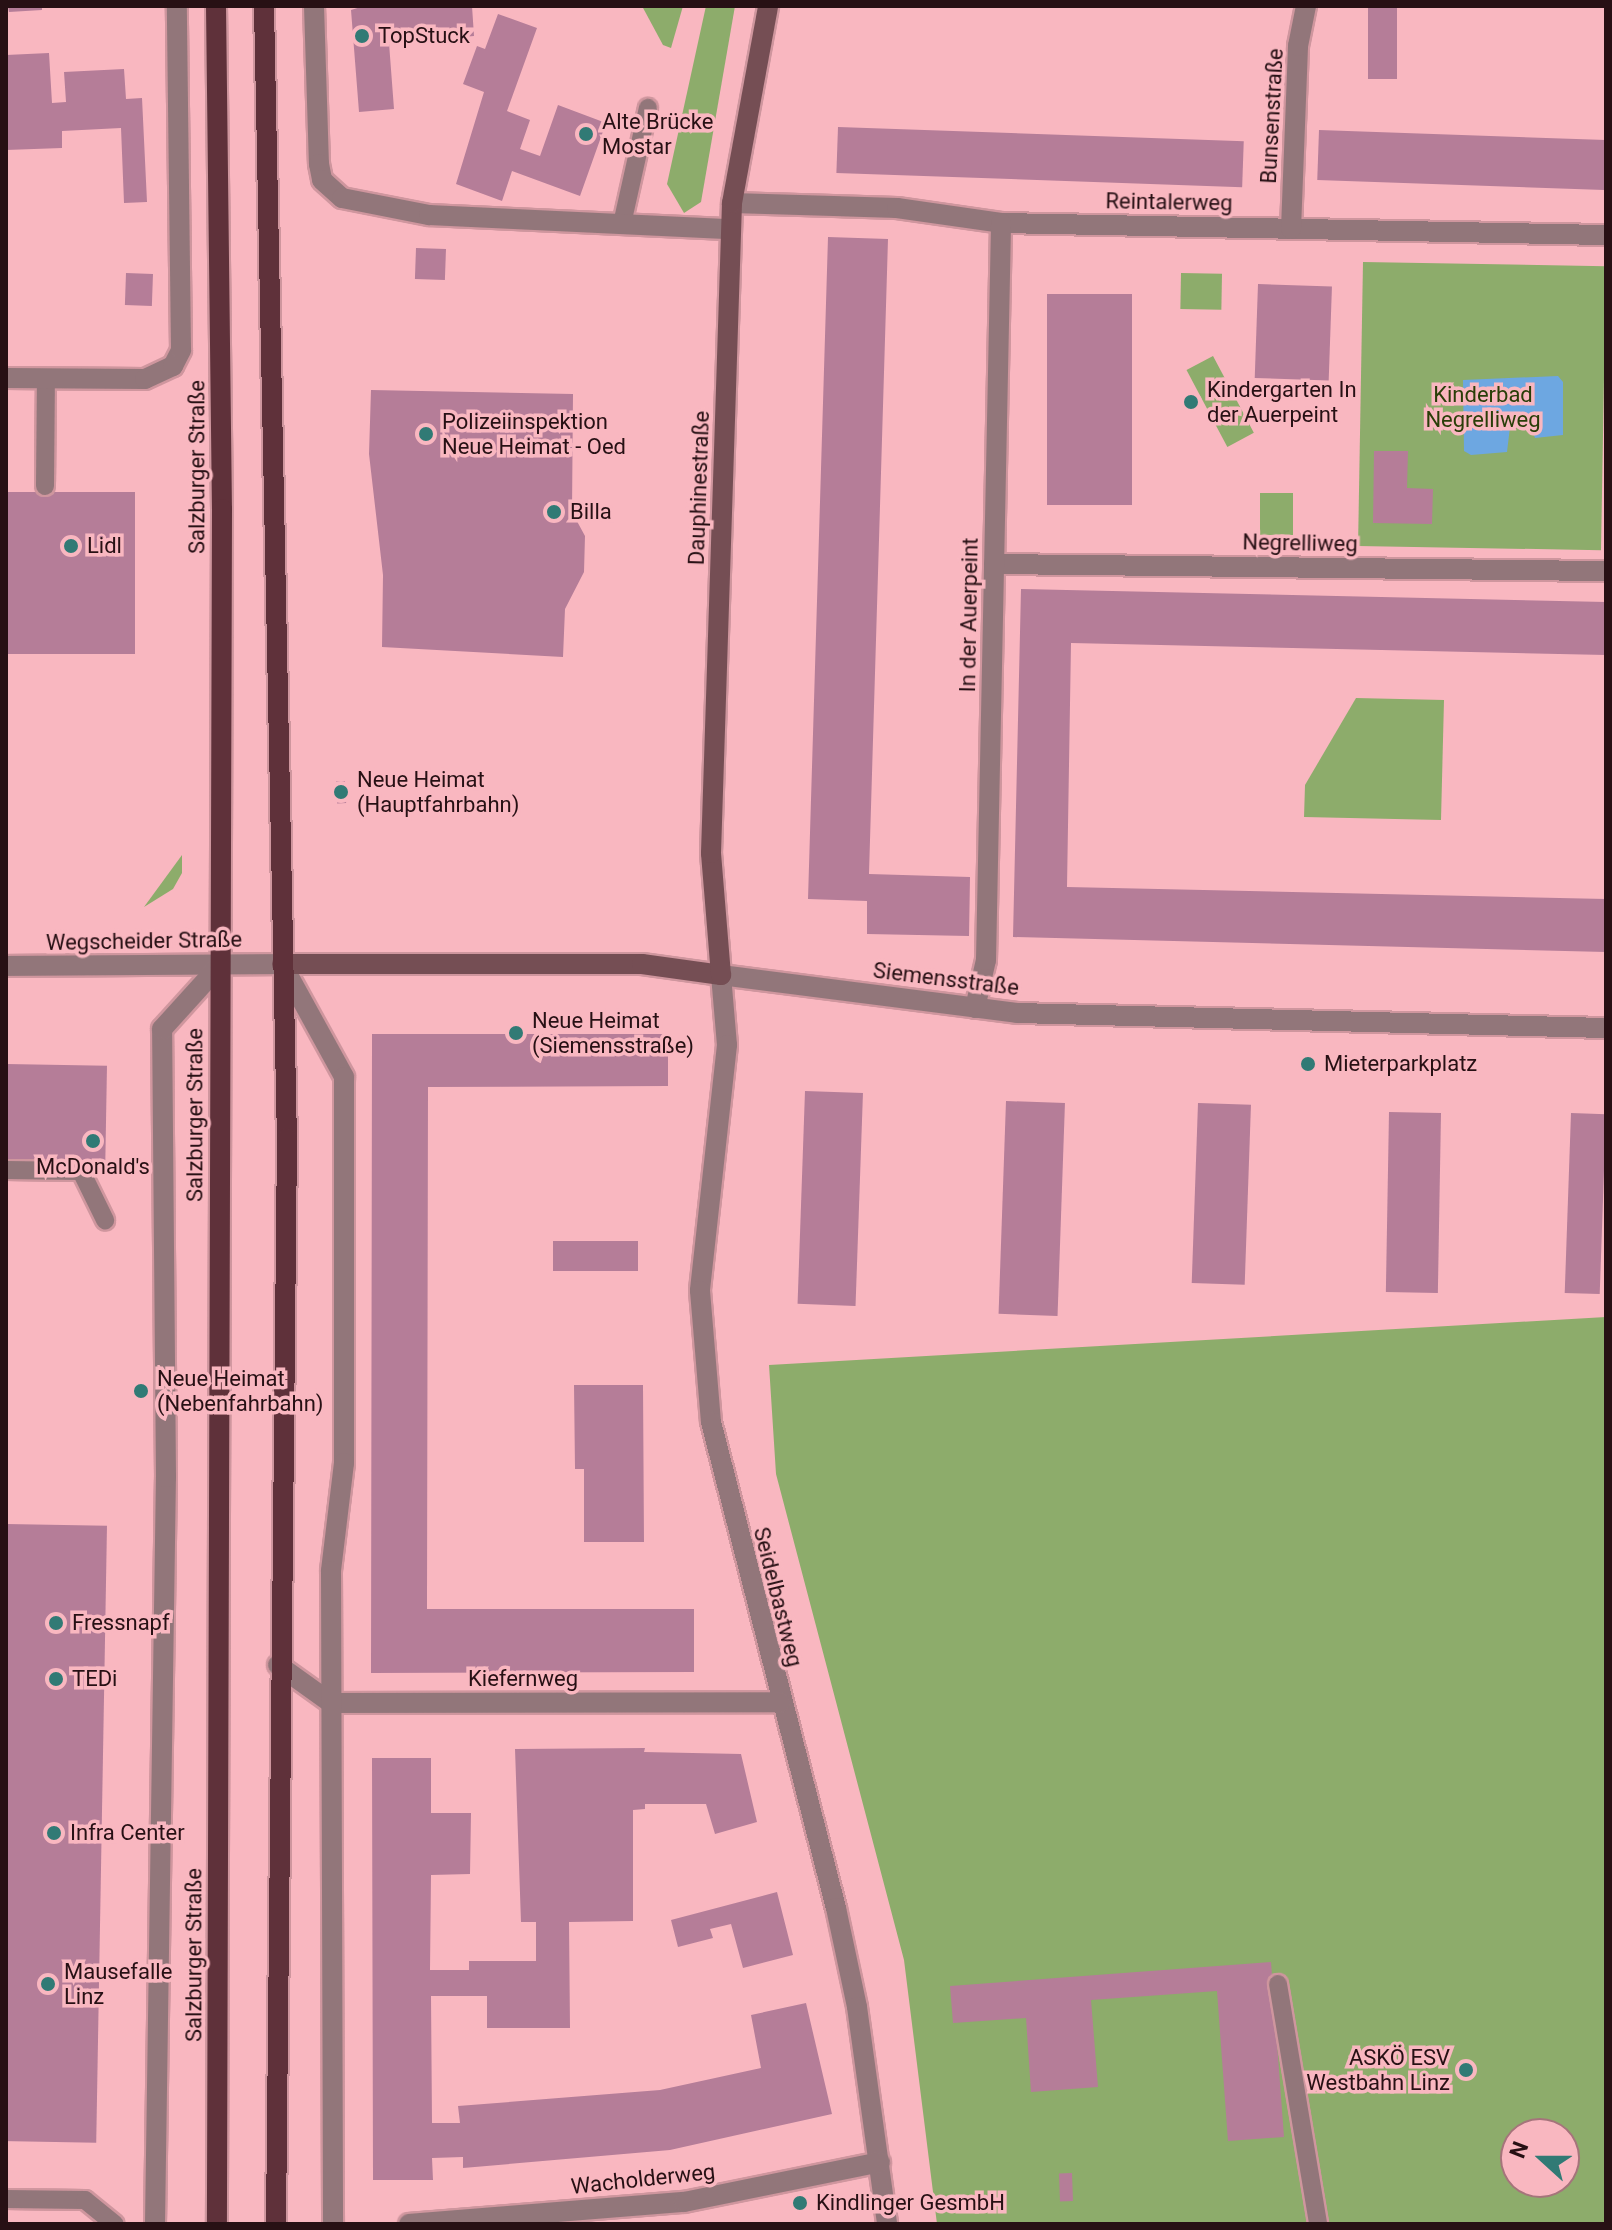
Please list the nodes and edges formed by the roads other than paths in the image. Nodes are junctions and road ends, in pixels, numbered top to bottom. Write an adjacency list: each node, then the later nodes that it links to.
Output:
1 (177, 6): 15 (street)
2 (216, 6): 20 (main road, Salzburger Straße)
3 (264, 6): 19 (main road)
4 (314, 6): 10 (street)
5 (768, 6): 8 (main road, Dauphinestraße)
6 (1306, 6): 12 (street, Bunsenstraße)
7 (648, 108): 10 (lane)
8 (732, 203): 9 (street, Reintalerweg); 11 (main road, Dauphinestraße)
9 (1001, 223): 12 (street, Reintalerweg); 17 (street, In der Auerpeint)
10 (622, 224): 11 (street)
11 (731, 229): 22 (main road, Dauphinestraße)
12 (1291, 229): 13 (street, Reintalerweg)
13 (1606, 235)
14 (6, 378): 15 (street)
15 (46, 378): 16 (lane)
16 (45, 486)
17 (994, 564): 18 (street, Negrelliweg); 23 (street, In der Auerpeint)
18 (1606, 571)
19 (282, 964): 20 (street, Wegscheider Straße); 22 (main road, Siemensstraße); 27 (main road); 29 (street)
20 (220, 965): 21 (street, Wegscheider Straße); 35 (street); 36 (main road, Salzburger Straße)
21 (6, 966)
22 (721, 975): 23 (street, Siemensstraße); 28 (street, Seidelbastweg)
23 (975, 1008): 24 (street, Siemensstraße)
24 (1606, 1028)
25 (6, 1170): 26 (lane)
26 (105, 1220)
27 (278, 1665): 29 (street); 37 (main road)
28 (780, 1702): 29 (street, Kiefernweg); 31 (street, Seidelbastweg)
29 (331, 1703): 38 (street)
30 (1278, 1984): 42 (lane)
31 (880, 2162): 33 (street, Wacholderweg); 41 (street, Seidelbastweg)
32 (6, 2199): 34 (lane)
33 (505, 2220): 40 (street, Wacholderweg)
34 (115, 2224)
35 (155, 2224)
36 (217, 2224)
37 (276, 2224)
38 (333, 2224): 39 (street)
39 (341, 2224)
40 (409, 2224)
41 (887, 2224)
42 (1318, 2224)

